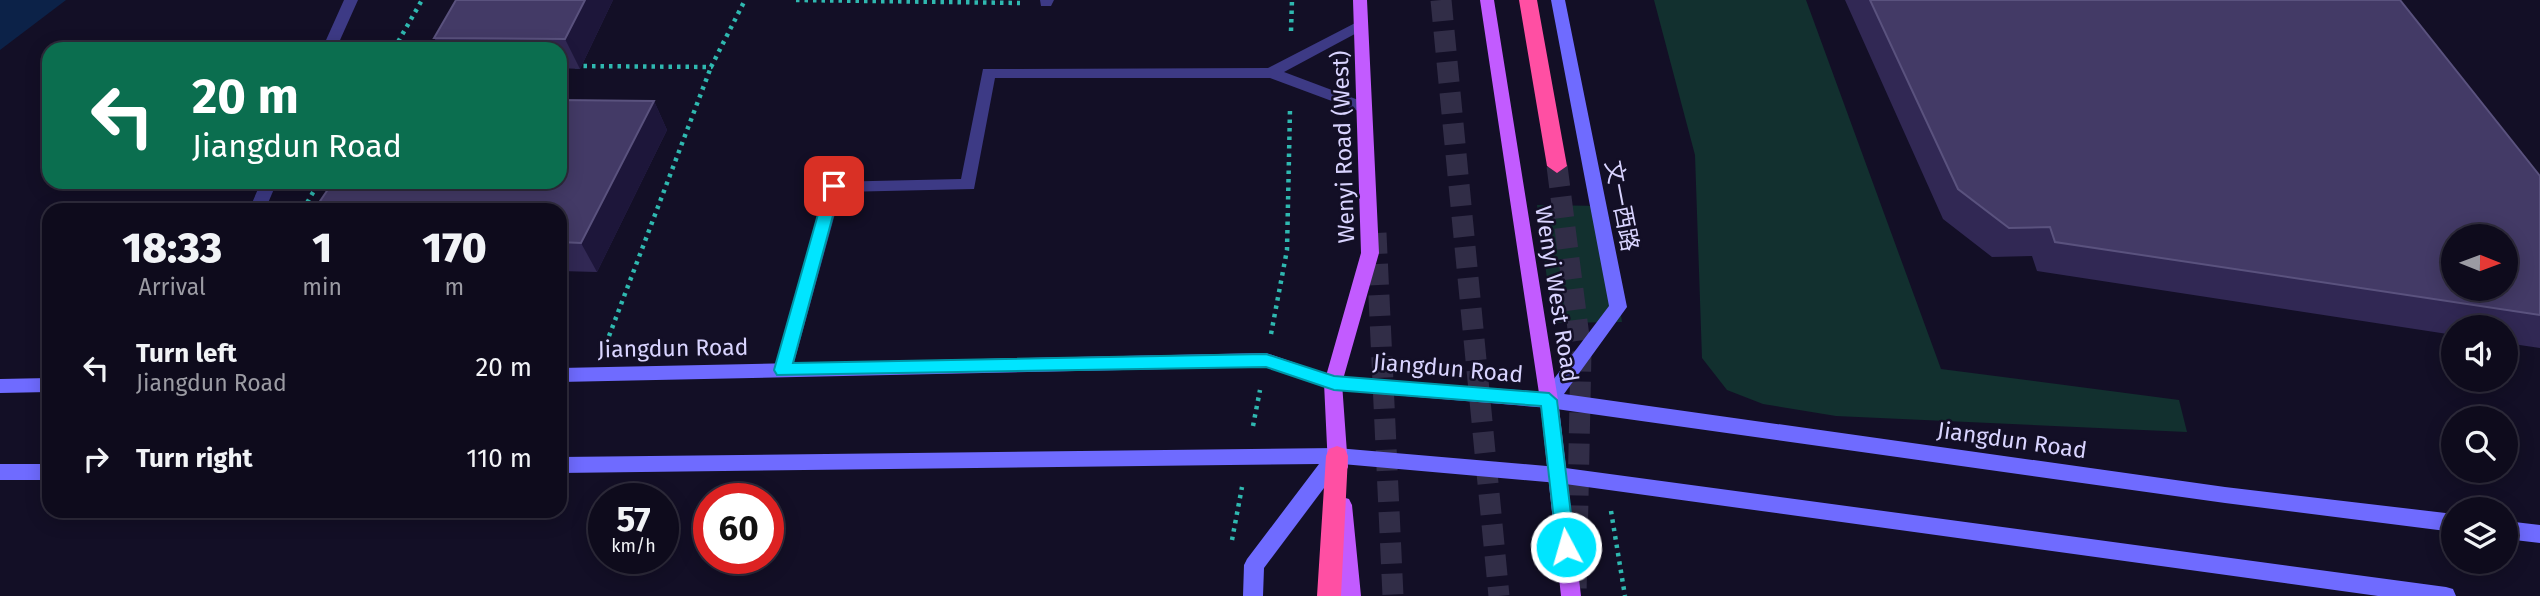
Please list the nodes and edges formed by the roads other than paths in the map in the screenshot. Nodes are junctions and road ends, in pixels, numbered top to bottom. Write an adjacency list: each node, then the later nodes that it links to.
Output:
1 (351, 0): 7 (street)
2 (1360, 0): 6 (main road, Wenyi Road (West))
3 (1487, 0): 16 (main road, Wenyi West Road)
4 (1528, 0): 10 (highway)
5 (1558, 0): 16 (main road, 文一西路)
6 (1361, 25): 8 (street); 9 (main road, Wenyi Road (West))
7 (332, 42)
8 (1271, 73): 9 (street); 11 (street)
9 (1364, 108): 13 (main road, Wenyi Road (West))
10 (1557, 166)
11 (783, 370): 12 (main road, Jiangdun Road); 13 (main road, Jiangdun Road)
12 (567, 375)
13 (1334, 383): 16 (main road, Jiangdun Road); 17 (main road, Wenyi Road (West))
14 (42, 385): 15 (main road)
15 (0, 386)
16 (1549, 400): 21 (main road, Wenyi West Road); 22 (main road, Jiangdun Road)
17 (1337, 456): 18 (main road); 21 (main road); 25 (main road); 26 (highway); 27 (main road)
18 (567, 465)
19 (0, 472): 20 (main road)
20 (42, 472)
21 (1558, 475): 28 (main road, Wenyi West Road); 29 (main road)
22 (2441, 521)
23 (2518, 531): 24 (main road)
24 (2540, 534)
25 (1253, 596)
26 (1329, 596)
27 (1351, 596)
28 (1571, 596)
29 (2446, 596)

